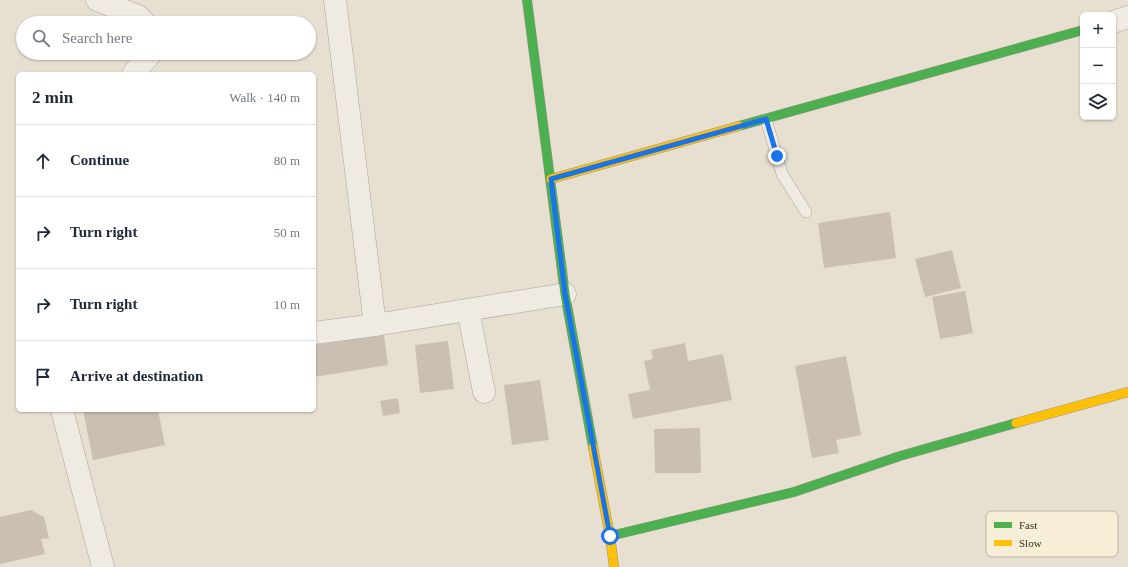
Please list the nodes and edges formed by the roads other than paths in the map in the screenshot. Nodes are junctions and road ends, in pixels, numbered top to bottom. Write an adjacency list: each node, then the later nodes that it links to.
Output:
1 (98, 0): 4 (street)
2 (335, 0): 15 (street)
3 (527, 0): 11 (street)
4 (138, 16)
5 (1128, 18): 6 (street)
6 (1116, 21)
7 (1080, 31): 10 (street)
8 (145, 60): 9 (street)
9 (135, 72)
10 (766, 119): 11 (street); 12 (lane)
11 (551, 179): 13 (street)
12 (806, 212)
13 (565, 294): 14 (street); 20 (street)
14 (468, 310): 15 (street); 17 (street)
15 (375, 325): 16 (street)
16 (316, 333)
17 (484, 392)
18 (1128, 392): 20 (street)
19 (63, 412): 21 (street)
20 (610, 536): 22 (street)
21 (103, 567)
22 (614, 567)

